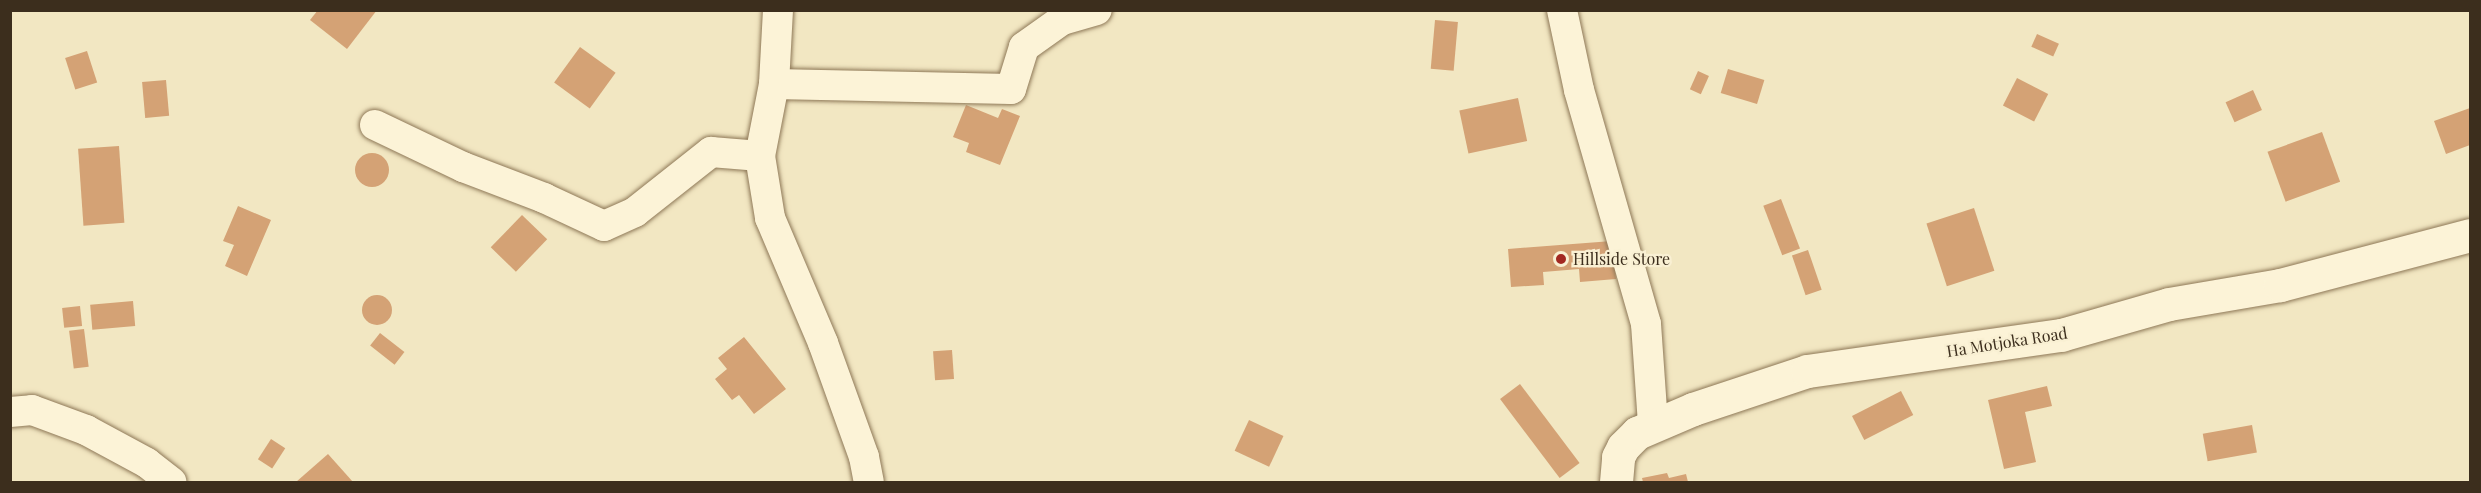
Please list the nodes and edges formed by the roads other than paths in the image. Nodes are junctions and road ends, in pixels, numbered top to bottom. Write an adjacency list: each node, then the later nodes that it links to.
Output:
1 (778, 10): 4 (street)
2 (1097, 10): 4 (street)
3 (1562, 10): 9 (street)
4 (774, 84): 6 (street)
5 (375, 125): 6 (street)
6 (760, 156): 11 (street)
7 (2470, 235): 9 (street, Ha Motjoka Road)
8 (10, 412): 10 (street)
9 (1653, 424): 12 (street, Ha Motjoka Road)
10 (171, 483)
11 (870, 483)
12 (1616, 483)

